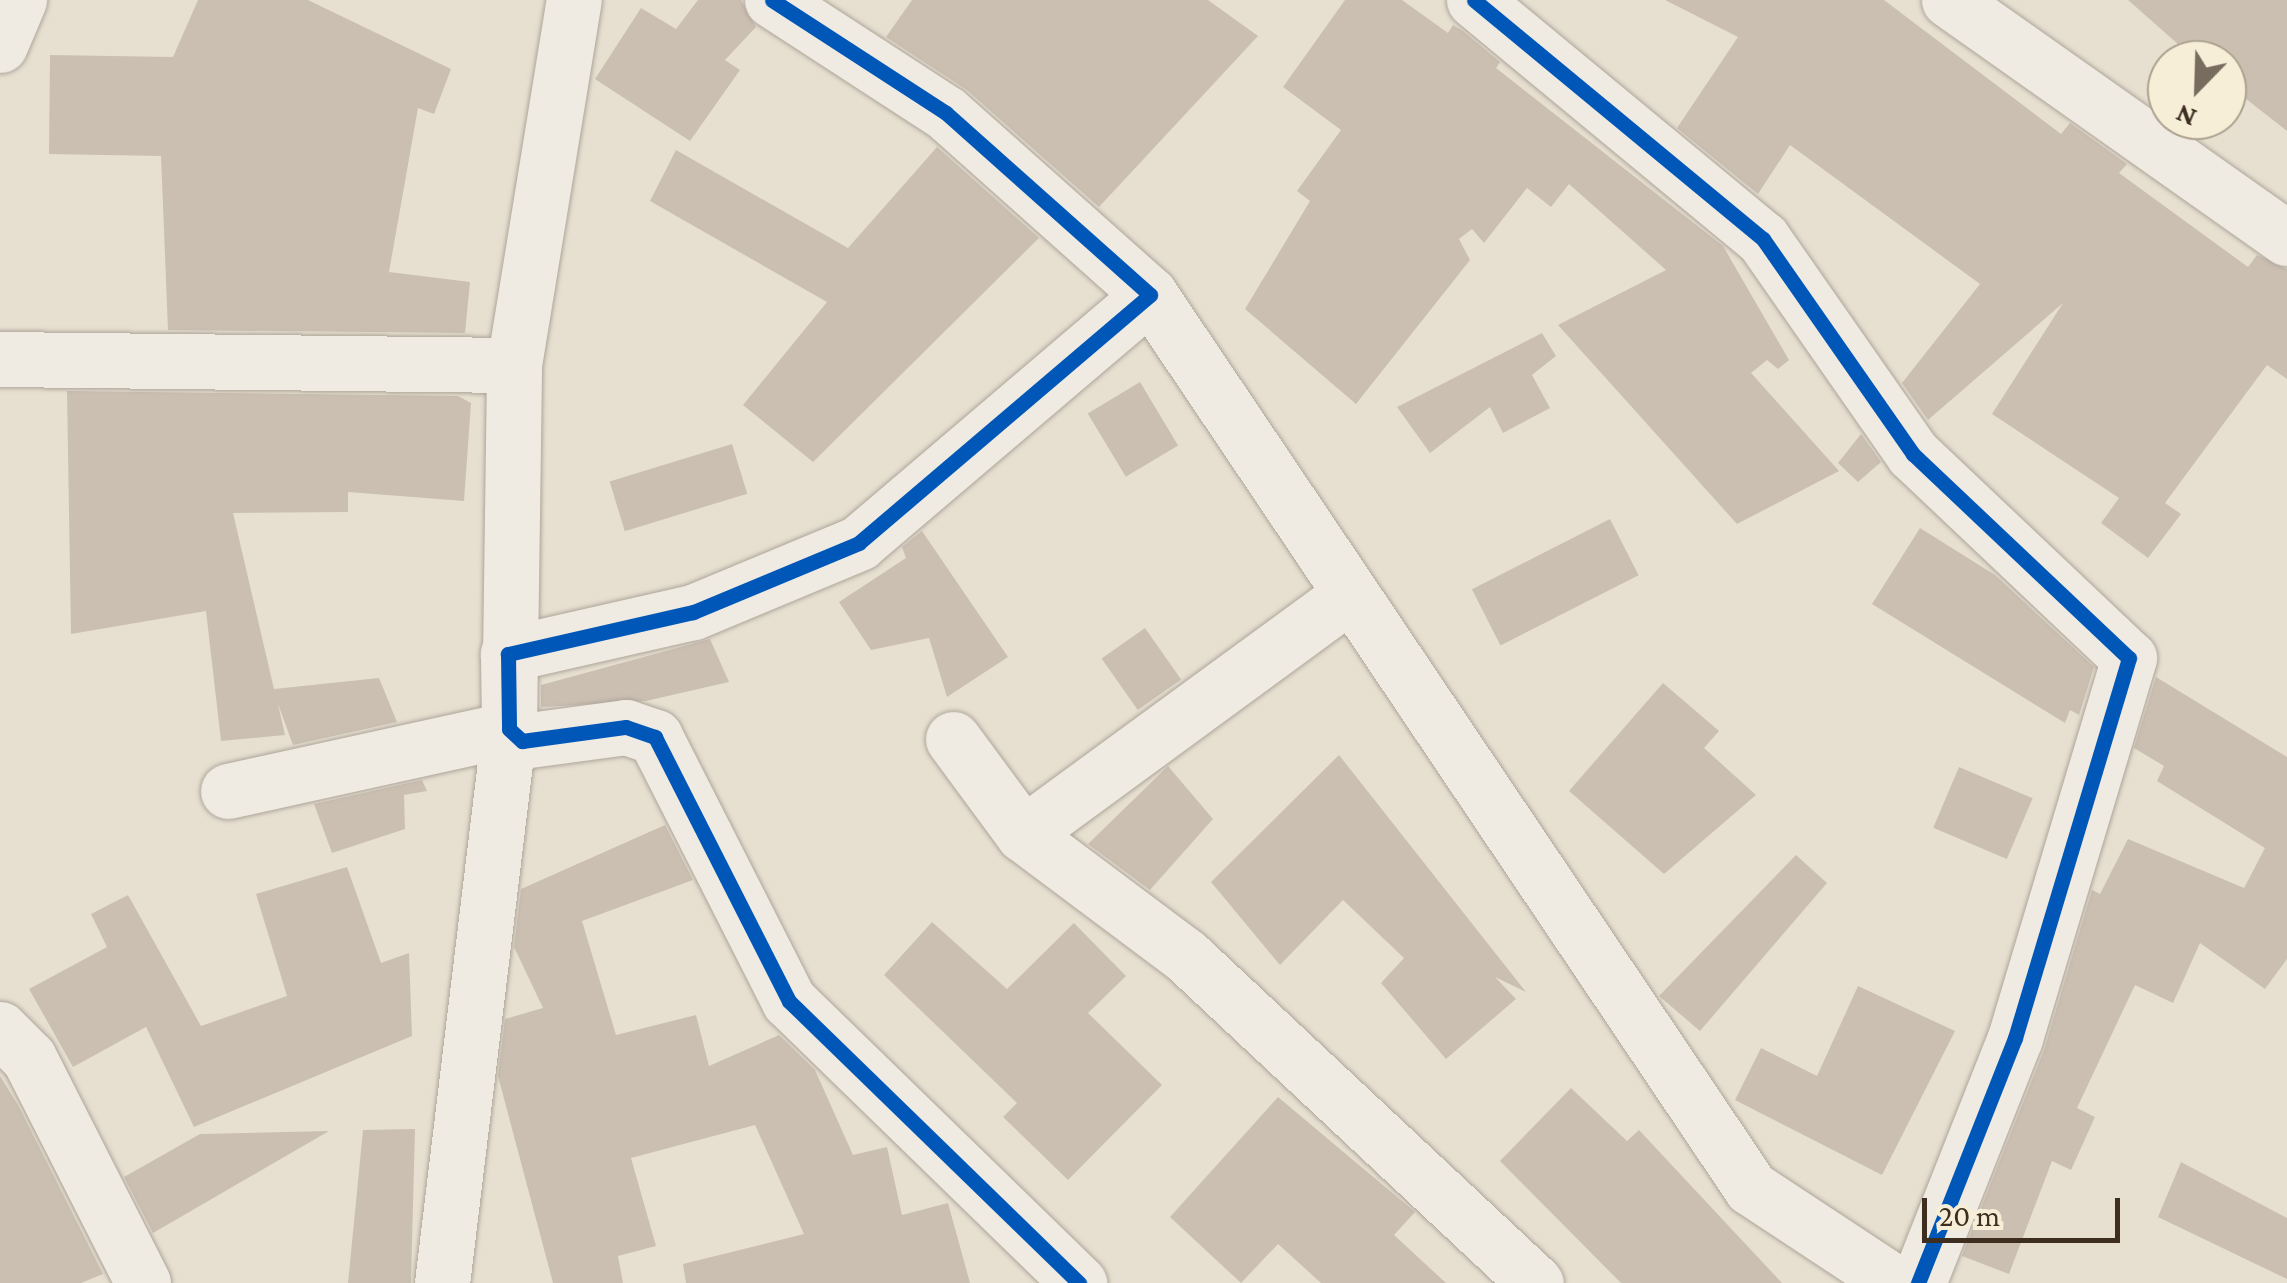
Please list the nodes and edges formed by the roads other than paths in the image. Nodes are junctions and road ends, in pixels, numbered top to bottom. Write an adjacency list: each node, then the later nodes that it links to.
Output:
1 (19, 0): 6 (street)
2 (574, 0): 10 (street)
3 (772, 0): 8 (street)
4 (1474, 0): 23 (street)
5 (1949, 0): 7 (street)
6 (0, 45)
7 (2287, 238)
8 (1150, 295): 11 (street); 12 (street)
9 (0, 359): 10 (street)
10 (514, 365): 12 (street)
11 (1347, 598): 16 (street); 22 (street)
12 (508, 654): 13 (street)
13 (509, 728): 15 (street); 19 (street); 20 (street)
14 (953, 740): 16 (street)
15 (228, 790)
16 (1023, 834): 21 (street)
17 (10, 1052): 18 (street)
18 (143, 1283)
19 (442, 1283)
20 (1079, 1283)
21 (1536, 1283)
22 (1895, 1283)
23 (1918, 1283)

